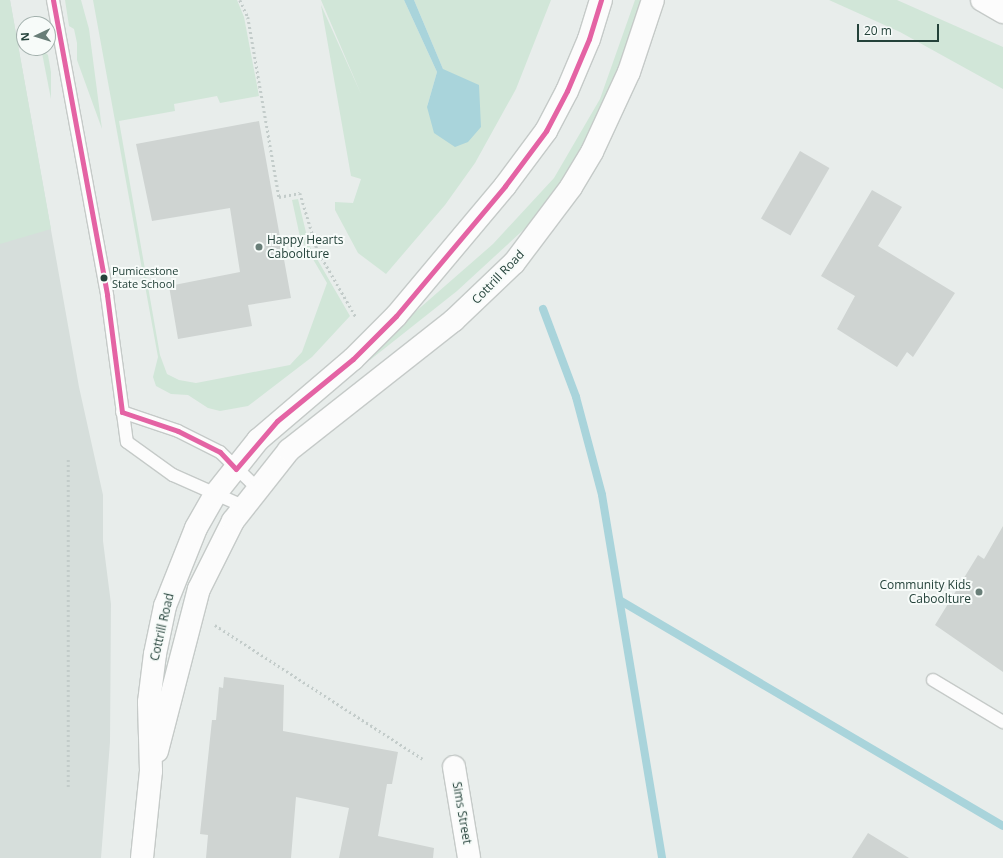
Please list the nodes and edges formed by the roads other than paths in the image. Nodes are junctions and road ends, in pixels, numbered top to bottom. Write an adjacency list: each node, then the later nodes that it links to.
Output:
1 (53, 0): 6 (lane)
2 (601, 0): 7 (street, Cottrill Road)
3 (653, 0): 8 (street, Cottrill Road)
4 (982, 0): 5 (street)
5 (1003, 12)
6 (122, 412): 7 (lane); 9 (lane)
7 (236, 469): 8 (lane); 9 (street, Cottrill Road)
8 (257, 488): 10 (street, Cottrill Road)
9 (216, 494): 10 (lane); 14 (street, Cottrill Road)
10 (243, 506): 14 (street, Cottrill Road)
11 (933, 680): 12 (lane)
12 (1003, 722)
13 (454, 767): 16 (street, Sims Street)
14 (151, 771): 15 (street, Cottrill Road)
15 (142, 858)
16 (469, 858)

